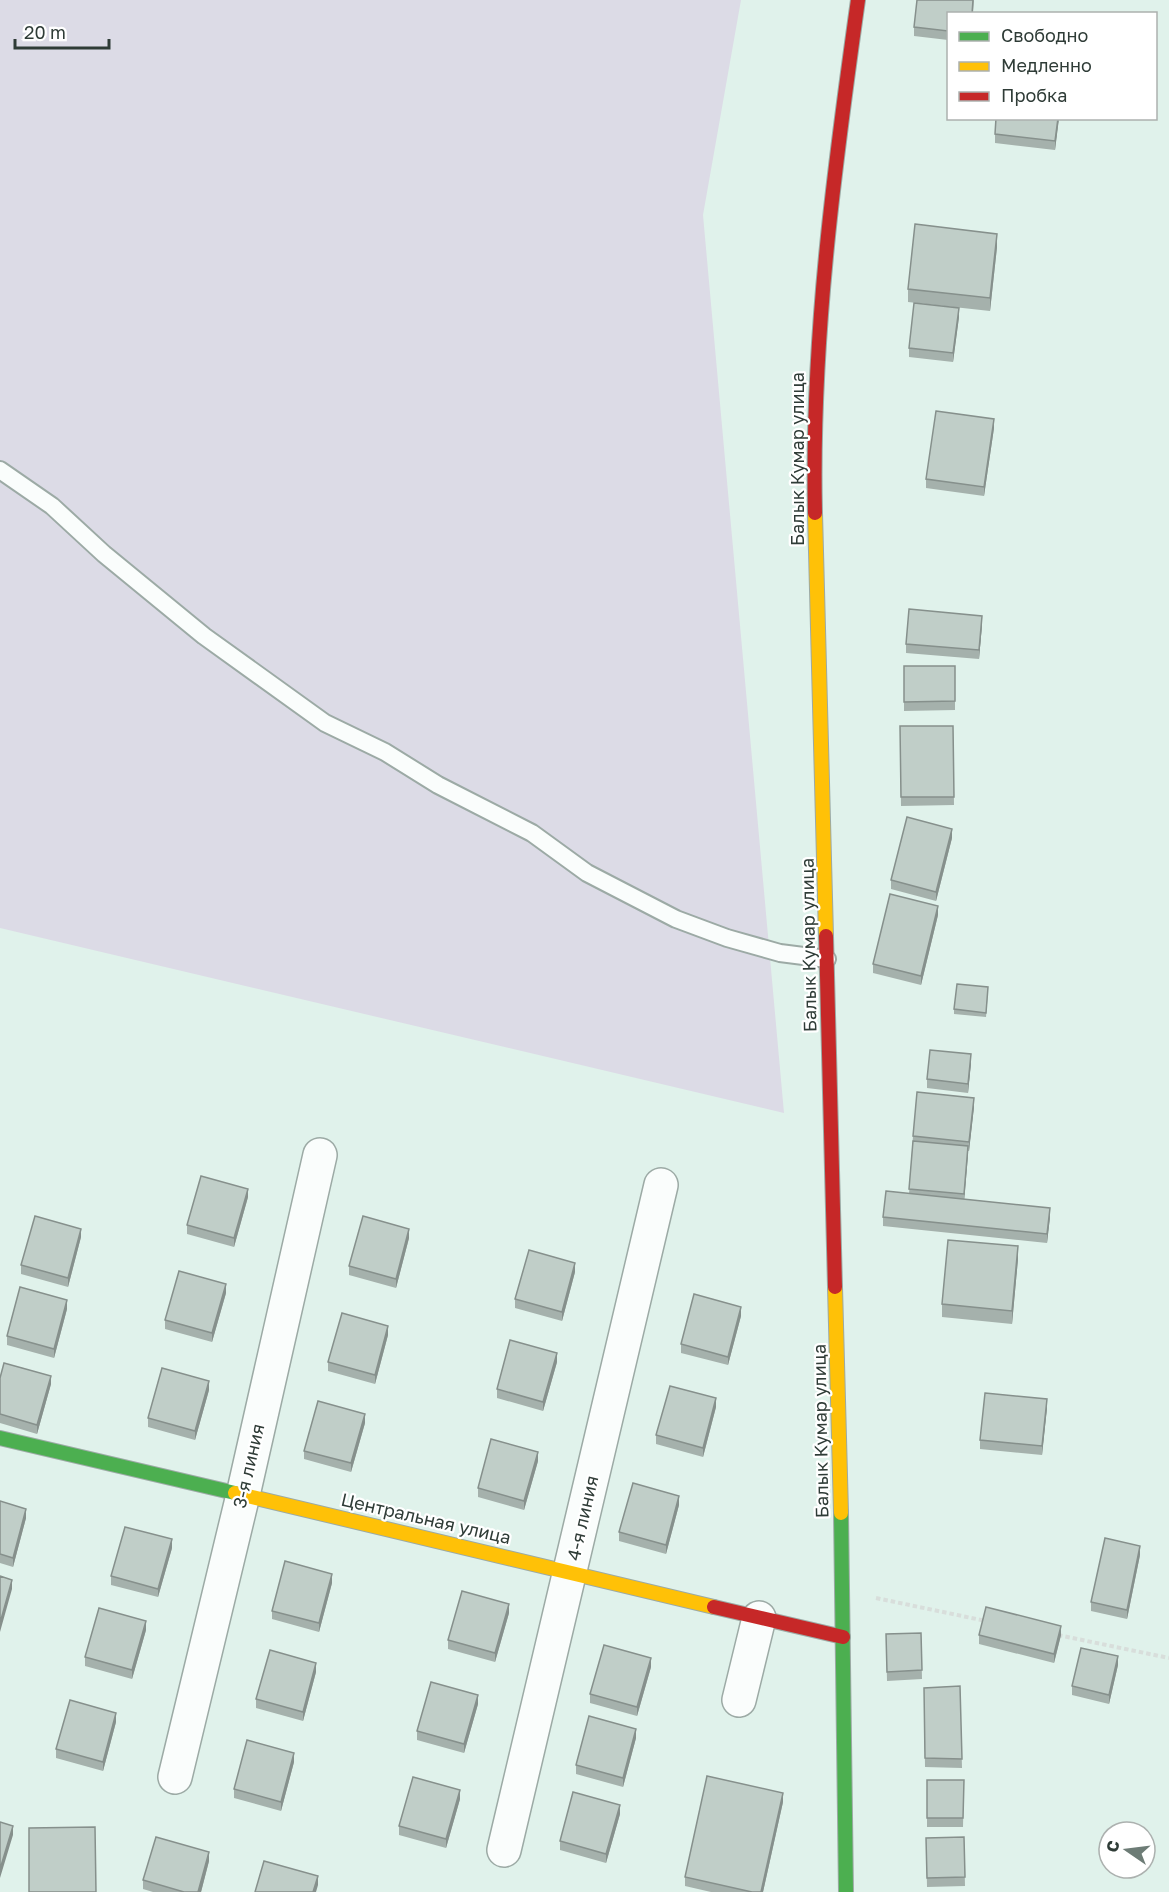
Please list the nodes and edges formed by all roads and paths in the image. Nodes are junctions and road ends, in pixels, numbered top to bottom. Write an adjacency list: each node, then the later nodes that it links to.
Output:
1 (858, 0): 3 (street, Балык Кумар улица)
2 (0, 470): 3 (lane)
3 (827, 959): 9 (street, Балык Кумар улица)
4 (320, 1155): 7 (street, 3-я линия)
5 (662, 1185): 8 (street, 4-я линия)
6 (0, 1438): 7 (street, Центральная улица)
7 (243, 1495): 8 (street, Центральная улица); 16 (street, 3-я линия)
8 (571, 1571): 10 (street, Центральная улица); 17 (street, 4-я линия)
9 (843, 1591): 11 (path); 13 (street, Балык Кумар улица)
10 (759, 1618): 13 (street, Центральная улица); 15 (street)
11 (994, 1622)
12 (1053, 1634): 14 (path)
13 (843, 1637): 18 (street, Балык Кумар улица)
14 (1169, 1658)
15 (739, 1700)
16 (175, 1777)
17 (504, 1850)
18 (846, 1892)

